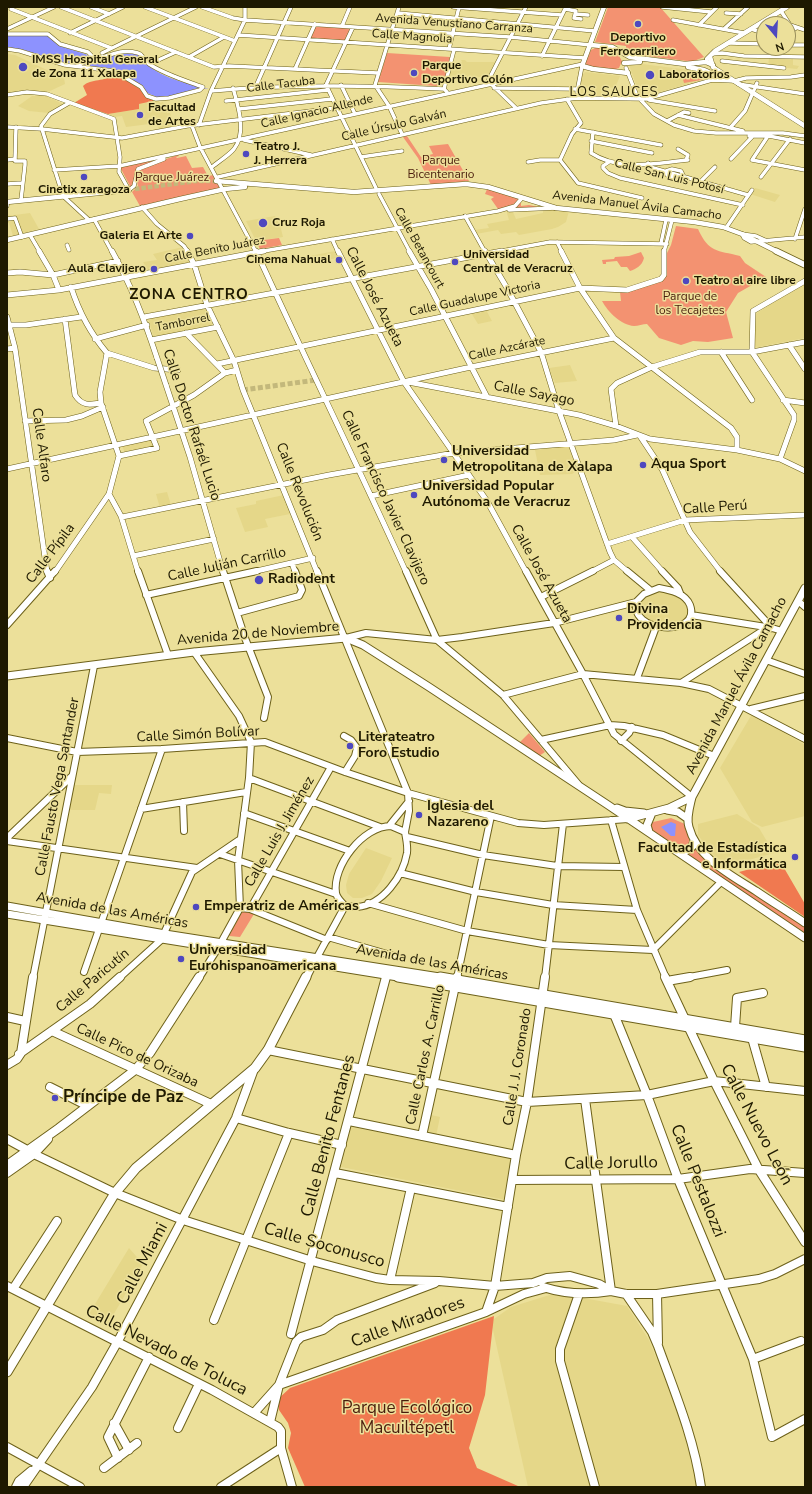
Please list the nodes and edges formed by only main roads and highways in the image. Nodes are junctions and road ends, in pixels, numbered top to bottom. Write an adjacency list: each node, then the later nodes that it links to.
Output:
1 (604, 7): 3 (main road)
2 (787, 7): 5 (main road)
3 (591, 45): 4 (main road); 11 (main road)
4 (620, 53): 7 (main road); 8 (main road)
5 (711, 55): 6 (main road); 9 (main road)
6 (700, 62): 7 (main road); 9 (main road)
7 (694, 64): 10 (main road)
8 (625, 65): 10 (main road); 11 (main road)
9 (713, 66): 13 (main road)
10 (687, 67): 13 (main road)
11 (618, 70): 12 (main road)
12 (628, 73)
13 (720, 74): 14 (main road); 14 (main road)
14 (734, 81): 15 (main road)
15 (805, 126)
16 (218, 180): 17 (main road, Avenida Manuel Ávila Camacho)
17 (270, 186): 20 (main road, Avenida Manuel Ávila Camacho); 21 (main road, Avenida Manuel Ávila Camacho)
18 (132, 190): 19 (main road)
19 (7, 204)
20 (7, 240)
21 (805, 265)
22 (805, 588): 24 (main road, Avenida Manuel Ávila Camacho)
23 (7, 676): 25 (main road, Avenida 20 de Noviembre)
24 (692, 797): 26 (main road, Avenida Manuel Ávila Camacho); 29 (main road, Avenida Manuel Ávila Camacho)
25 (608, 805): 27 (main road, Avenida 20 de Noviembre); 28 (main road, Avenida 20 de Noviembre)
26 (664, 810): 27 (main road, Avenida Manuel Ávila Camacho); 29 (main road)
27 (652, 813): 28 (main road, Avenida Manuel Ávila Camacho); 30 (main road)
28 (628, 819): 30 (main road, Avenida 20 de Noviembre)
29 (688, 819): 31 (main road)
30 (649, 832): 32 (main road, Avenida 20 de Noviembre)
31 (694, 841): 32 (main road); 36 (main road)
32 (681, 854): 37 (main road, Avenida 20 de Noviembre)
33 (7, 906): 35 (main road, Avenida de las Américas)
34 (7, 914): 35 (main road, Avenida de las Américas)
35 (45, 917): 38 (main road, Avenida de las Américas)
36 (805, 923)
37 (805, 938)
38 (315, 960): 39 (main road, Avenida de las Américas); 42 (main road)
39 (543, 998): 40 (main road, Avenida de las Américas); 41 (main road, Avenida de las Américas)
40 (805, 1040)
41 (805, 1047)
42 (7, 1372)

